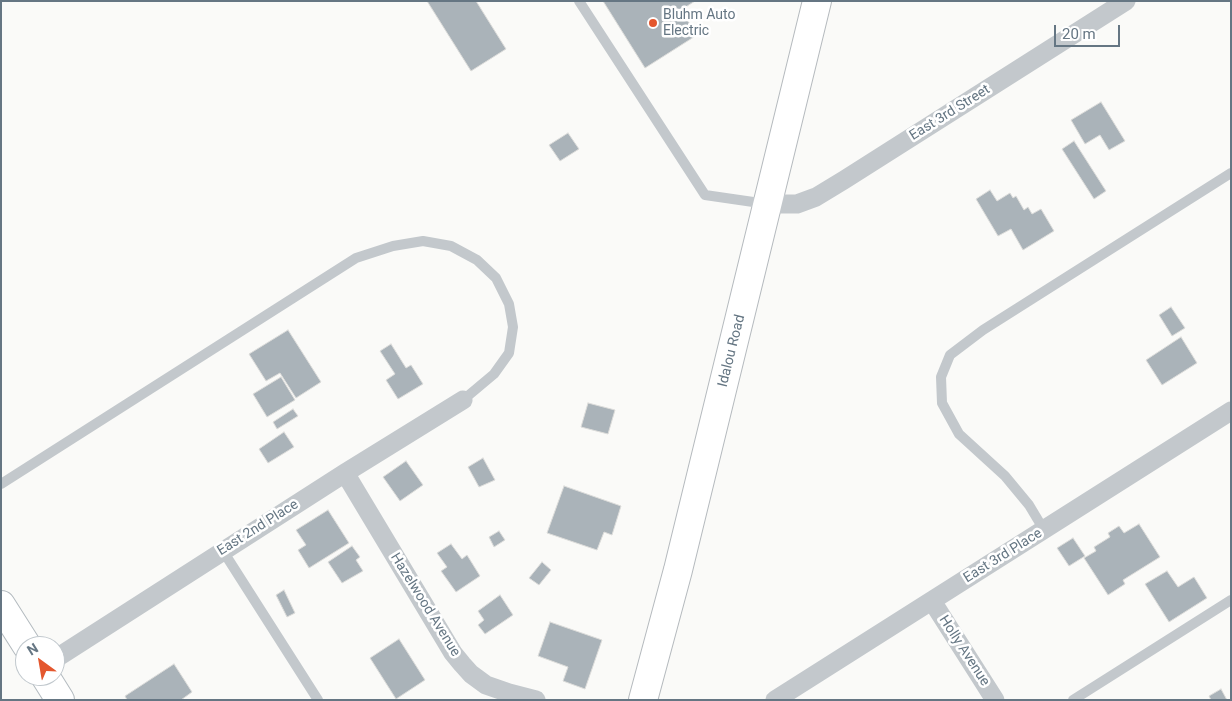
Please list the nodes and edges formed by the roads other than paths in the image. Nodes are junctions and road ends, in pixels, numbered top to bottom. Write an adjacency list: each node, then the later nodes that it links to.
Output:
1 (579, 1): 5 (lane)
2 (818, 1): 5 (main road, Idalou Road)
3 (1126, 1): 5 (street, East 3rd Street)
4 (1231, 173): 10 (lane)
5 (768, 204): 22 (main road, Idalou Road)
6 (463, 400): 8 (street, East 2nd Place); 9 (lane)
7 (1231, 411): 10 (street, East 3rd Place)
8 (345, 473): 11 (street, East 2nd Place); 18 (street, Hazelwood Avenue)
9 (1, 484)
10 (1044, 530): 13 (street, East 3rd Place)
11 (223, 551): 16 (street, East 2nd Place); 20 (lane)
12 (1231, 600): 25 (lane)
13 (932, 602): 23 (street, East 3rd Place); 24 (street, Holly Avenue)
14 (1, 606): 15 (main road)
15 (20, 636)
16 (65, 652)
17 (51, 686): 19 (main road)
18 (499, 695): 21 (street, Hazelwood Avenue)
19 (60, 700)
20 (318, 700)
21 (536, 700)
22 (643, 700)
23 (776, 700)
24 (995, 700)
25 (1073, 700)

